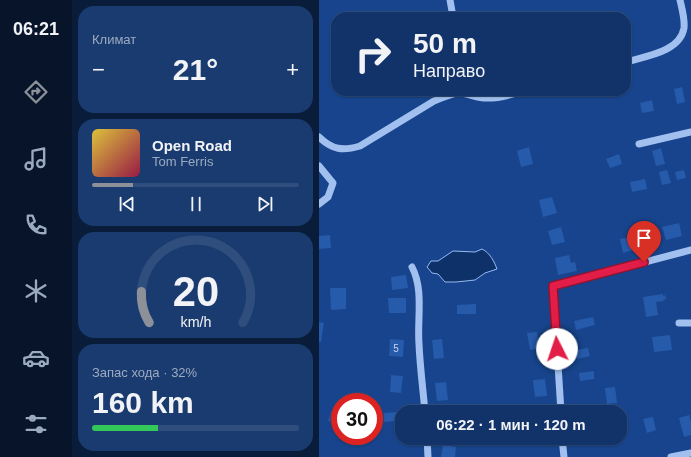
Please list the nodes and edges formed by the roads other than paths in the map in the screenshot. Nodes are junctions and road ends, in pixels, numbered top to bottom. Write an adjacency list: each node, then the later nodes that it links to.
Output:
1 (449, 0): 3 (street)
2 (680, 0): 4 (street)
3 (452, 12)
4 (631, 60)
5 (445, 96): 9 (street)
6 (479, 96): 7 (street)
7 (505, 96)
8 (691, 132): 10 (street)
9 (319, 137)
10 (639, 144)
11 (319, 166): 12 (street)
12 (319, 204)
13 (691, 250): 18 (street)
14 (412, 268): 17 (street)
15 (679, 323): 16 (street)
16 (691, 323)
17 (424, 405)
18 (561, 405)
19 (427, 445): 22 (street)
20 (562, 445): 23 (street)
21 (691, 452): 24 (street)
22 (428, 457)
23 (563, 457)
24 (671, 457)

